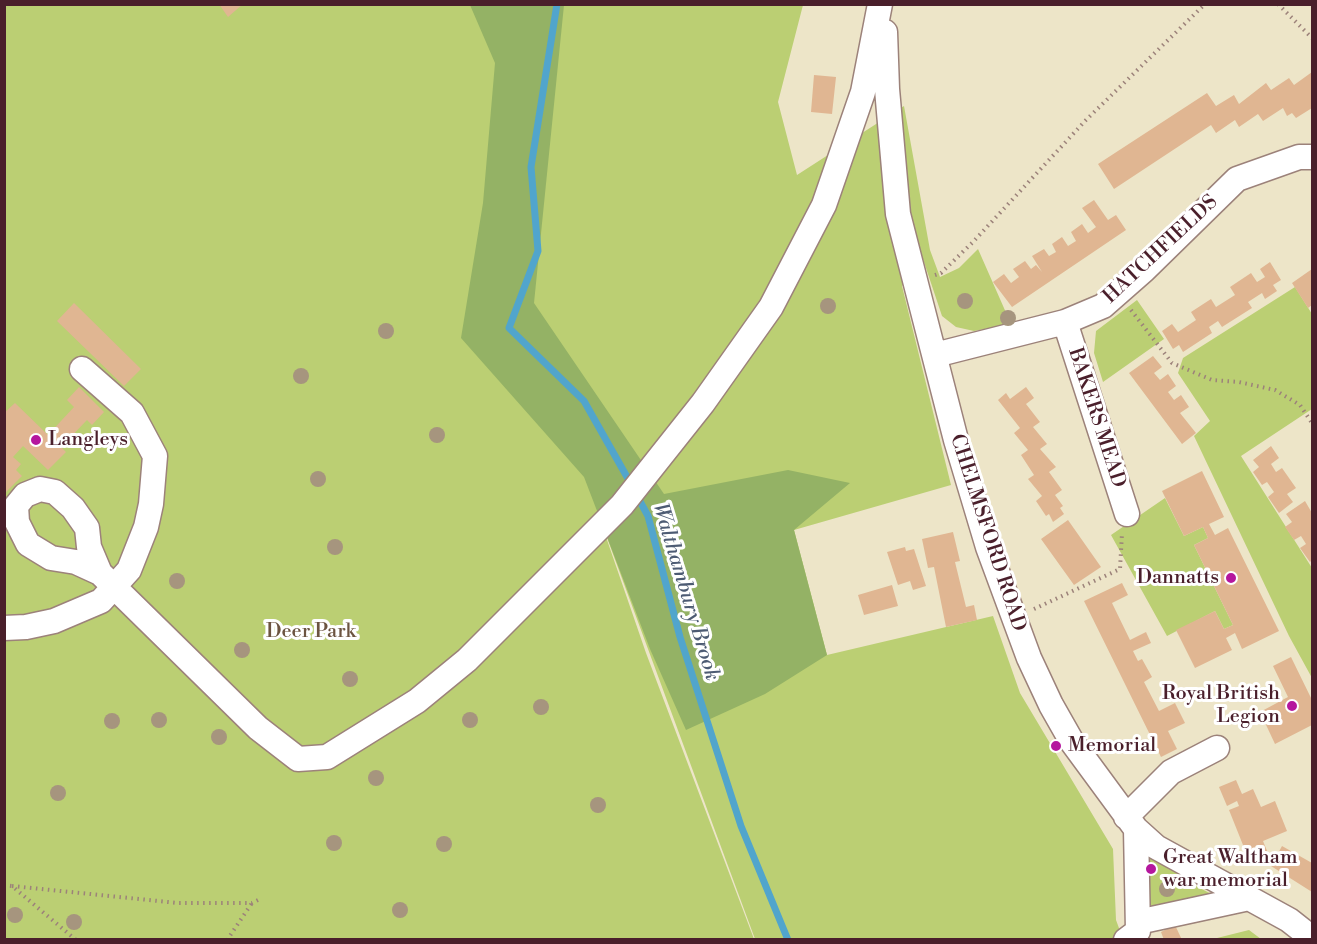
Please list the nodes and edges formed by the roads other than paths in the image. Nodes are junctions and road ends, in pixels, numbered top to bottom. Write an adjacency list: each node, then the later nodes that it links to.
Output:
1 (882, 4): 4 (street, CHELMSFORD ROAD); 7 (street)
2 (1312, 157): 3 (street, HATCHFIELDS)
3 (1065, 322): 4 (street, HATCHFIELDS); 6 (street, BAKERS MEAD)
4 (935, 356): 10 (street, CHELMSFORD ROAD)
5 (82, 369): 7 (street)
6 (1126, 510)
7 (108, 580): 8 (street)
8 (4, 628)
9 (1217, 748): 10 (street)
10 (1131, 823): 11 (street, CHELMSFORD ROAD); 12 (street)
11 (1249, 898): 12 (street); 13 (street, CHELMSFORD ROAD)
12 (1132, 931)
13 (1312, 938)

